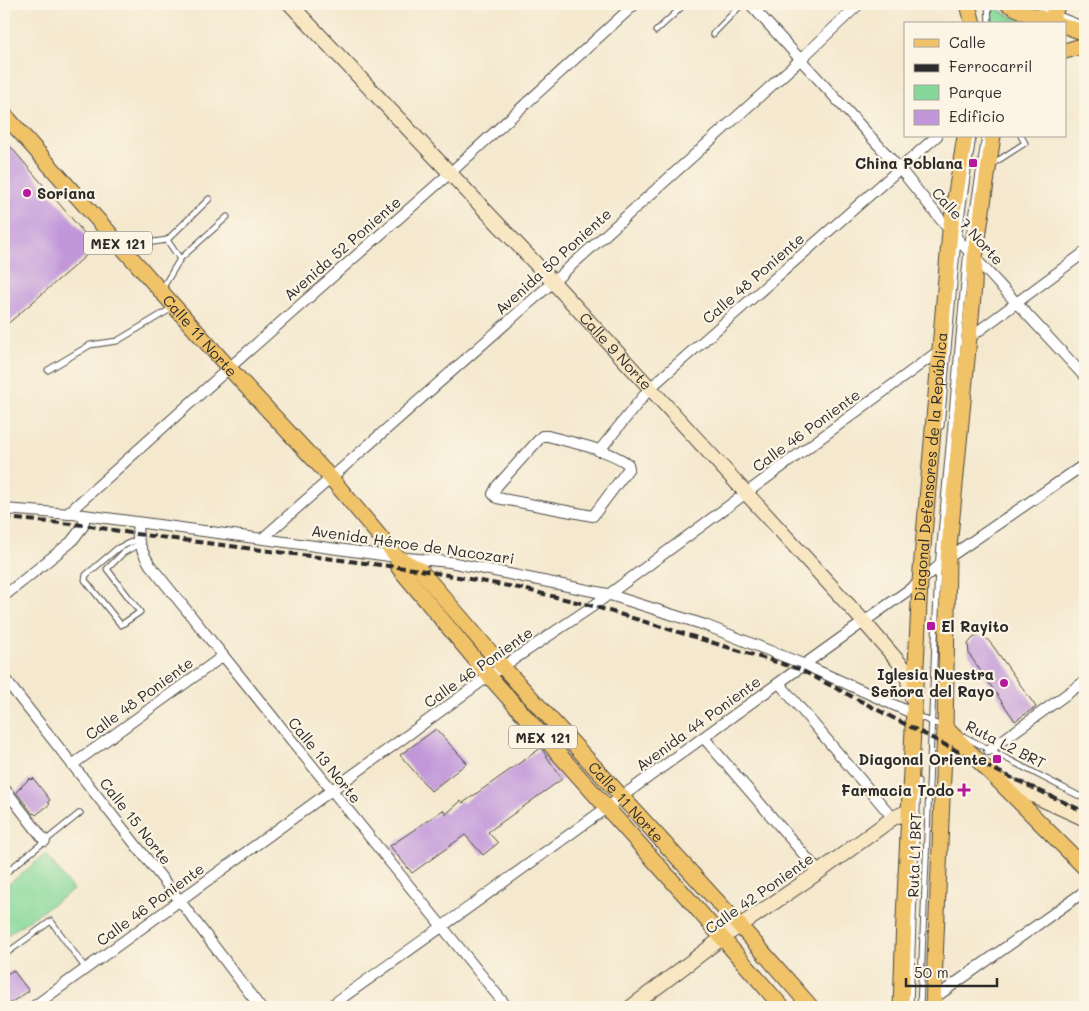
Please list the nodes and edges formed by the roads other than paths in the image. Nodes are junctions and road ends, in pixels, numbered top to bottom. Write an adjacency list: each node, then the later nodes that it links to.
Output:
1 (290, 4): 33 (main road, Calle 9 Norte)
2 (635, 4): 33 (street, Avenida 52 Poniente)
3 (685, 4): 18 (lane)
4 (742, 4): 20 (lane)
5 (750, 4): 23 (street, Calle 7 Norte)
6 (858, 4): 23 (street, Avenida 50 Poniente)
7 (968, 4): 13 (main road)
8 (977, 4): 14 (main road)
9 (988, 4): 15 (lane)
10 (1008, 4): 12 (main road)
11 (1031, 4): 12 (lane)
12 (1049, 16): 16 (lane)
13 (973, 22)
14 (978, 22)
15 (989, 22)
16 (1085, 25)
17 (1066, 26): 19 (main road)
18 (656, 31)
19 (1085, 33)
20 (713, 34)
21 (1085, 45): 22 (main road)
22 (1066, 51)
23 (800, 60): 32 (street, Calle 7 Norte); 42 (street, Avenida 50 Poniente)
24 (4, 114): 38 (main road, Calle 11 Norte / MEX 121)
25 (935, 138): 32 (street, Calle 48 Poniente)
26 (965, 138): 36 (main road, Diagonal Defensores de la República)
27 (973, 138): 36 (lane)
28 (985, 138): 40 (lane)
29 (993, 138): 31 (main road, Diagonal Defensores de la República)
30 (1022, 138): 31 (lane)
31 (989, 167): 40 (main road, Diagonal Defensores de la República)
32 (900, 169): 36 (street, Calle 7 Norte); 51 (street, Calle 48 Poniente)
33 (450, 173): 42 (main road, Calle 9 Norte); 48 (street, Avenida 52 Poniente)
34 (209, 199): 37 (lane)
35 (227, 217): 41 (lane)
36 (954, 236): 40 (street, Calle 7 Norte); 47 (main road, Diagonal Defensores de la República); 52 (lane)
37 (167, 240): 38 (lane); 41 (lane)
38 (119, 245): 43 (main road, Calle 11 Norte / MEX 121)
39 (1085, 252): 44 (street)
40 (971, 253): 44 (street, Calle 7 Norte); 46 (main road, Diagonal Defensores de la República); 65 (lane)
41 (180, 259): 43 (lane)
42 (553, 282): 51 (main road, Calle 9 Norte); 55 (street, Avenida 50 Poniente)
43 (160, 291): 45 (main road, Calle 11 Norte / MEX 121)
44 (1016, 301): 46 (street); 50 (street, Calle 7 Norte)
45 (174, 307): 48 (main road, Calle 11 Norte / MEX 121); 49 (lane)
46 (969, 338): 65 (main road, Diagonal Defensores de la República)
47 (940, 350): 56 (street, Calle 46 Poniente); 66 (main road, Diagonal Defensores de la República)
48 (228, 368): 55 (main road, Calle 11 Norte / MEX 121); 58 (street, Avenida 52 Poniente)
49 (48, 370)
50 (1085, 377)
51 (650, 388): 53 (street, Calle 48 Poniente); 56 (main road, Calle 9 Norte)
52 (941, 428)
53 (599, 451): 53 (street)
54 (1085, 464): 65 (street, Avenida 44 Poniente)
55 (331, 478): 61 (street, Avenida 50 Poniente); 64 (main road, Calle 11 Norte / MEX 121)
56 (746, 493): 67 (street, Calle 46 Poniente); 69 (main road, Calle 9 Norte)
57 (4, 509): 58 (street, Avenida Héroe de Nacozari)
58 (67, 514): 59 (street, Avenida Héroe de Nacozari)
59 (84, 515): 60 (street, Avenida Héroe de Nacozari); 68 (street)
60 (138, 523): 61 (street, Avenida Héroe de Nacozari); 62 (street, Calle 13 Norte)
61 (263, 538): 64 (street, Avenida Héroe de Nacozari)
62 (138, 542): 62 (lane); 70 (street, Calle 13 Norte)
63 (930, 546): 66 (lane)
64 (397, 557): 67 (street, Avenida Héroe de Nacozari); 72 (main road, Calle 11 Norte / MEX 121); 73 (main road, Calle 11 Norte / MEX 121)
65 (943, 563): 66 (street, Avenida 44 Poniente); 78 (main road, Diagonal Defensores de la República)
66 (924, 581): 69 (street, Avenida 44 Poniente); 77 (main road, Diagonal Defensores de la República)
67 (607, 594): 71 (street, Avenida Héroe de Nacozari); 72 (street, Calle 46 Poniente)
68 (4, 596)
69 (864, 622): 71 (street, Avenida 44 Poniente); 77 (main road, Calle 9 Norte)
70 (223, 656): 81 (street, Calle 48 Poniente); 85 (street, Calle 13 Norte)
71 (805, 665): 76 (street, Avenida 44 Poniente); 77 (street, Avenida Héroe de Nacozari)
72 (503, 667): 73 (street, Calle 46 Poniente); 86 (main road, Calle 11 Norte / MEX 121)
73 (489, 676): 85 (street, Calle 46 Poniente); 88 (main road, Calle 11 Norte / MEX 121)
74 (4, 678): 81 (street, Calle 15 Norte)
75 (1085, 681): 80 (street)
76 (779, 683): 79 (street, Avenida 44 Poniente); 91 (street)
77 (919, 716): 78 (lane, Ruta L2 BRT); 89 (main road, Diagonal Defensores de la República)
78 (938, 724): 80 (lane, Ruta L2 BRT); 83 (main road); 104 (main road, Diagonal Defensores de la República)
79 (704, 738): 86 (street, Avenida 44 Poniente); 95 (street)
80 (989, 750): 87 (lane, Ruta L2 BRT)
81 (72, 765): 98 (street, Calle 15 Norte)
82 (918, 772): 113 (lane, Ruta L1 BRT)
83 (996, 778): 92 (main road); 94 (main road)
84 (4, 788): 93 (street)
85 (332, 792): 98 (street, Calle 46 Poniente); 100 (street, Calle 13 Norte)
86 (621, 797): 88 (street, Avenida 44 Poniente); 99 (main road, Calle 11 Norte / MEX 121)
87 (1085, 799)
88 (606, 807): 100 (street, Avenida 44 Poniente); 101 (main road, Calle 11 Norte / MEX 121)
89 (909, 811): 91 (main road, Calle 42 Poniente); 112 (main road, Diagonal Defensores de la República)
90 (80, 813): 93 (lane)
91 (893, 818): 95 (main road, Calle 42 Poniente)
92 (1085, 819)
93 (45, 841): 96 (lane)
94 (1085, 868)
95 (819, 872): 99 (main road, Calle 42 Poniente)
96 (4, 874)
97 (1085, 891): 104 (street)
98 (180, 901): 103 (street, Calle 46 Poniente); 106 (street, Calle 15 Norte)
99 (740, 926): 101 (main road, Calle 42 Poniente); 111 (main road, Calle 11 Norte / MEX 121)
100 (443, 927): 107 (street, Avenida 44 Poniente); 108 (street, Calle 13 Norte)
101 (722, 938): 109 (main road, Calle 42 Poniente); 110 (main road, Calle 11 Norte / MEX 121)
102 (4, 955): 103 (lane)
103 (86, 969): 105 (street, Calle 46 Poniente)
104 (927, 1005)
105 (33, 1007)
106 (260, 1007)
107 (329, 1007)
108 (507, 1007)
109 (631, 1007)
110 (782, 1007)
111 (811, 1007)
112 (901, 1007)
113 (910, 1007)

